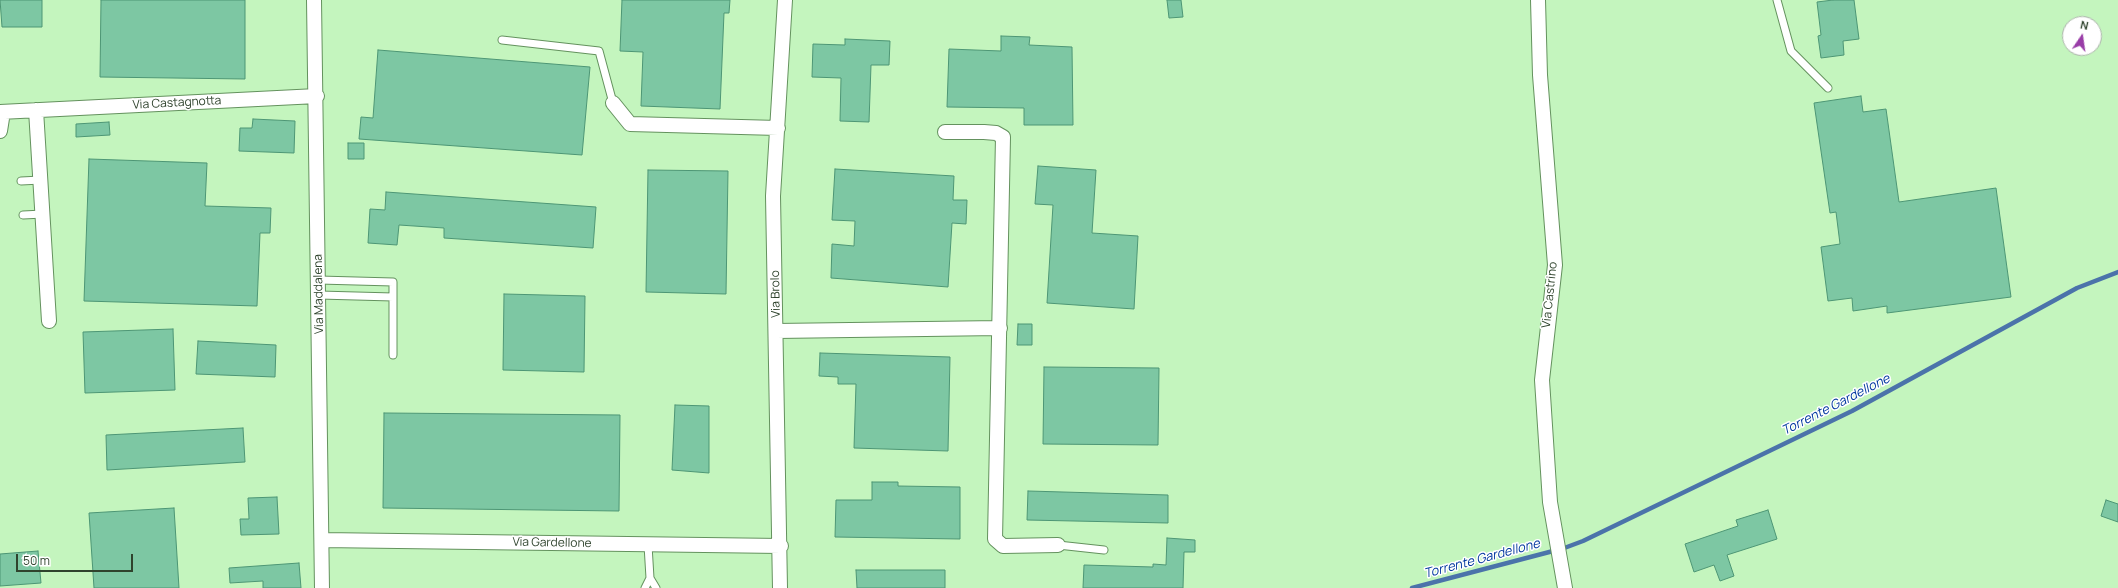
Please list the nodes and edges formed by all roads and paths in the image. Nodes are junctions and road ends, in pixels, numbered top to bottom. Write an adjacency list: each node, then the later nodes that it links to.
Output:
1 (314, 0): 7 (street, Via Maddalena)
2 (785, 0): 11 (street, Via Brolo)
3 (1538, 0): 35 (street, Via Castrino)
4 (1777, 0): 6 (lane)
5 (502, 40): 8 (lane)
6 (1828, 88)
7 (317, 96): 9 (street, Via Castagnotta); 18 (street, Via Maddalena)
8 (613, 103): 11 (street)
9 (36, 110): 10 (street, Via Castagnotta); 14 (street)
10 (2, 112): 12 (street, Via Castagnotta)
11 (778, 128): 23 (street, Via Brolo)
12 (0, 132)
13 (945, 132): 22 (street)
14 (41, 180): 15 (lane); 16 (street)
15 (21, 181)
16 (43, 214): 17 (lane); 21 (street)
17 (23, 215)
18 (319, 280): 19 (street, Via Maddalena); 20 (lane)
19 (319, 295): 20 (lane); 25 (street, Via Maddalena)
20 (394, 297): 24 (lane)
21 (49, 322)
22 (1000, 328): 23 (street); 27 (street)
23 (776, 331): 28 (street, Via Brolo)
24 (393, 355)
25 (322, 540): 26 (street, Via Gardellone); 31 (street, Via Maddalena)
26 (648, 545): 28 (street, Via Gardellone); 30 (lane)
27 (1058, 545): 29 (lane)
28 (781, 546): 34 (street, Via Brolo)
29 (1104, 550)
30 (650, 578): 32 (lane); 33 (lane)
31 (322, 588)
32 (645, 588)
33 (656, 588)
34 (780, 588)
35 (1565, 588)

